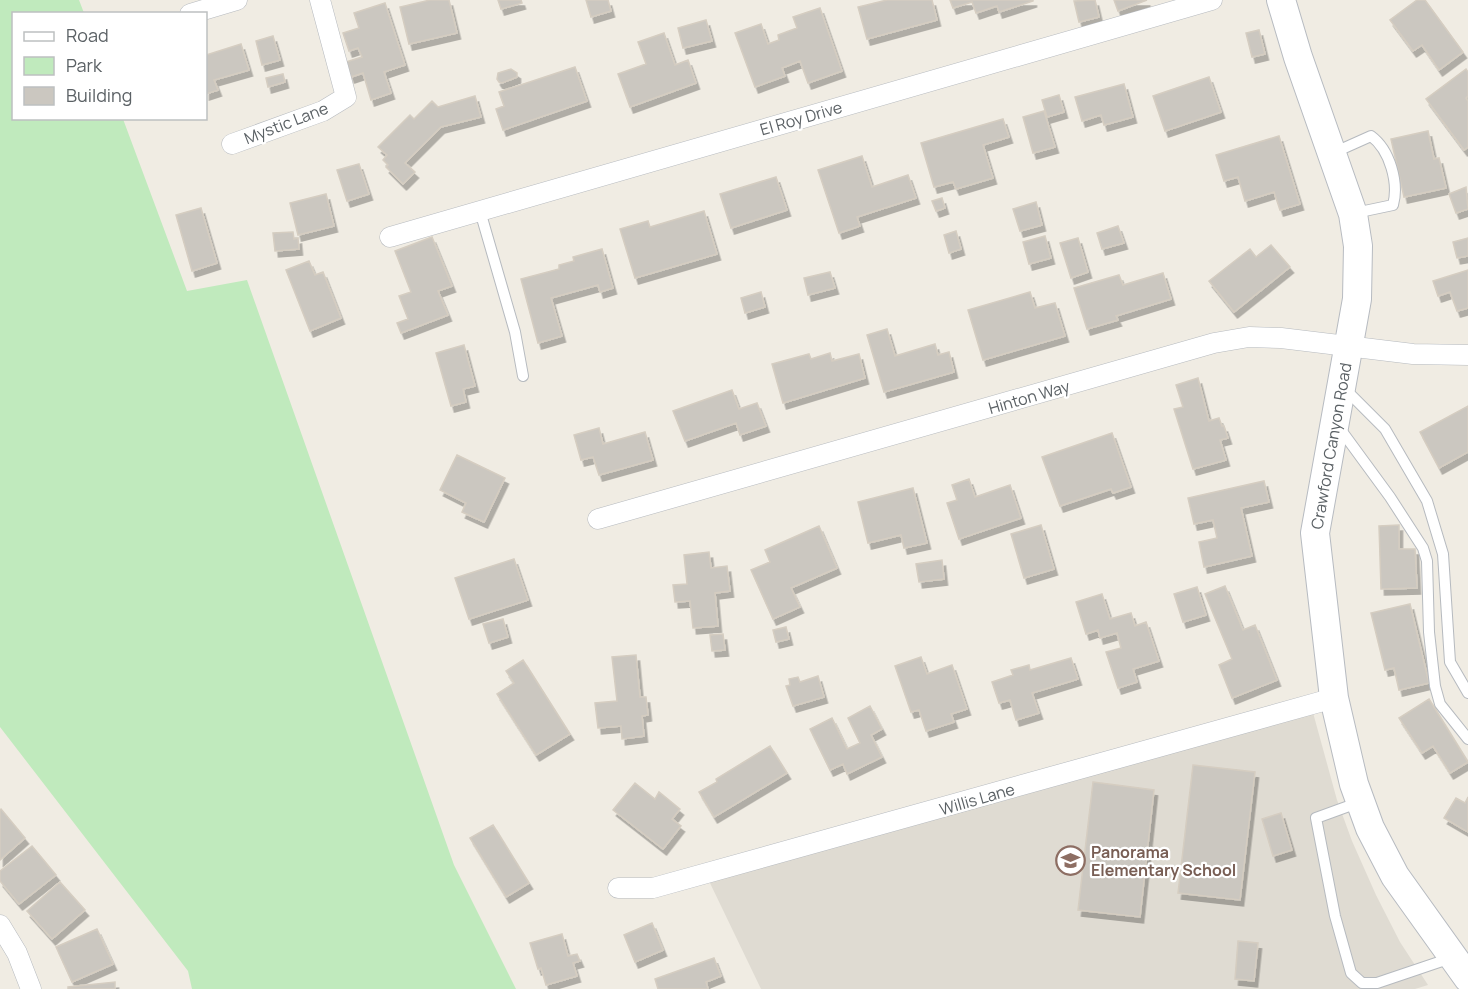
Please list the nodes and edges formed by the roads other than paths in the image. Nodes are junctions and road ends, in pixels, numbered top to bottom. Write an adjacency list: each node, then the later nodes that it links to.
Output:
1 (237, 0): 5 (street)
2 (320, 0): 6 (street, Mystic Lane)
3 (1212, 0): 8 (street, El Roy Drive)
4 (1281, 0): 7 (main road, Crawford Canyon Road)
5 (197, 12)
6 (232, 144)
7 (1333, 154): 9 (main road, Crawford Canyon Road); 9 (lane)
8 (480, 211): 10 (street, El Roy Drive); 13 (lane)
9 (1353, 214): 11 (main road, Crawford Canyon Road)
10 (390, 237)
11 (1349, 345): 12 (street, Hinton Way); 14 (main road, Crawford Canyon Road); 16 (street, Hinton Way)
12 (1468, 355)
13 (523, 376)
14 (1342, 386): 15 (main road, Crawford Canyon Road); 17 (lane)
15 (1335, 422): 18 (main road, Crawford Canyon Road); 19 (lane)
16 (598, 519)
17 (1468, 693)
18 (1334, 698): 20 (main road, Crawford Canyon Road); 21 (street, Willis Lane)
19 (1468, 739)
20 (1360, 801): 23 (main road, Crawford Canyon Road); 24 (lane)
21 (618, 888)
22 (0, 925): 25 (street)
23 (1461, 968): 24 (lane)
24 (1359, 986)
25 (31, 989)

